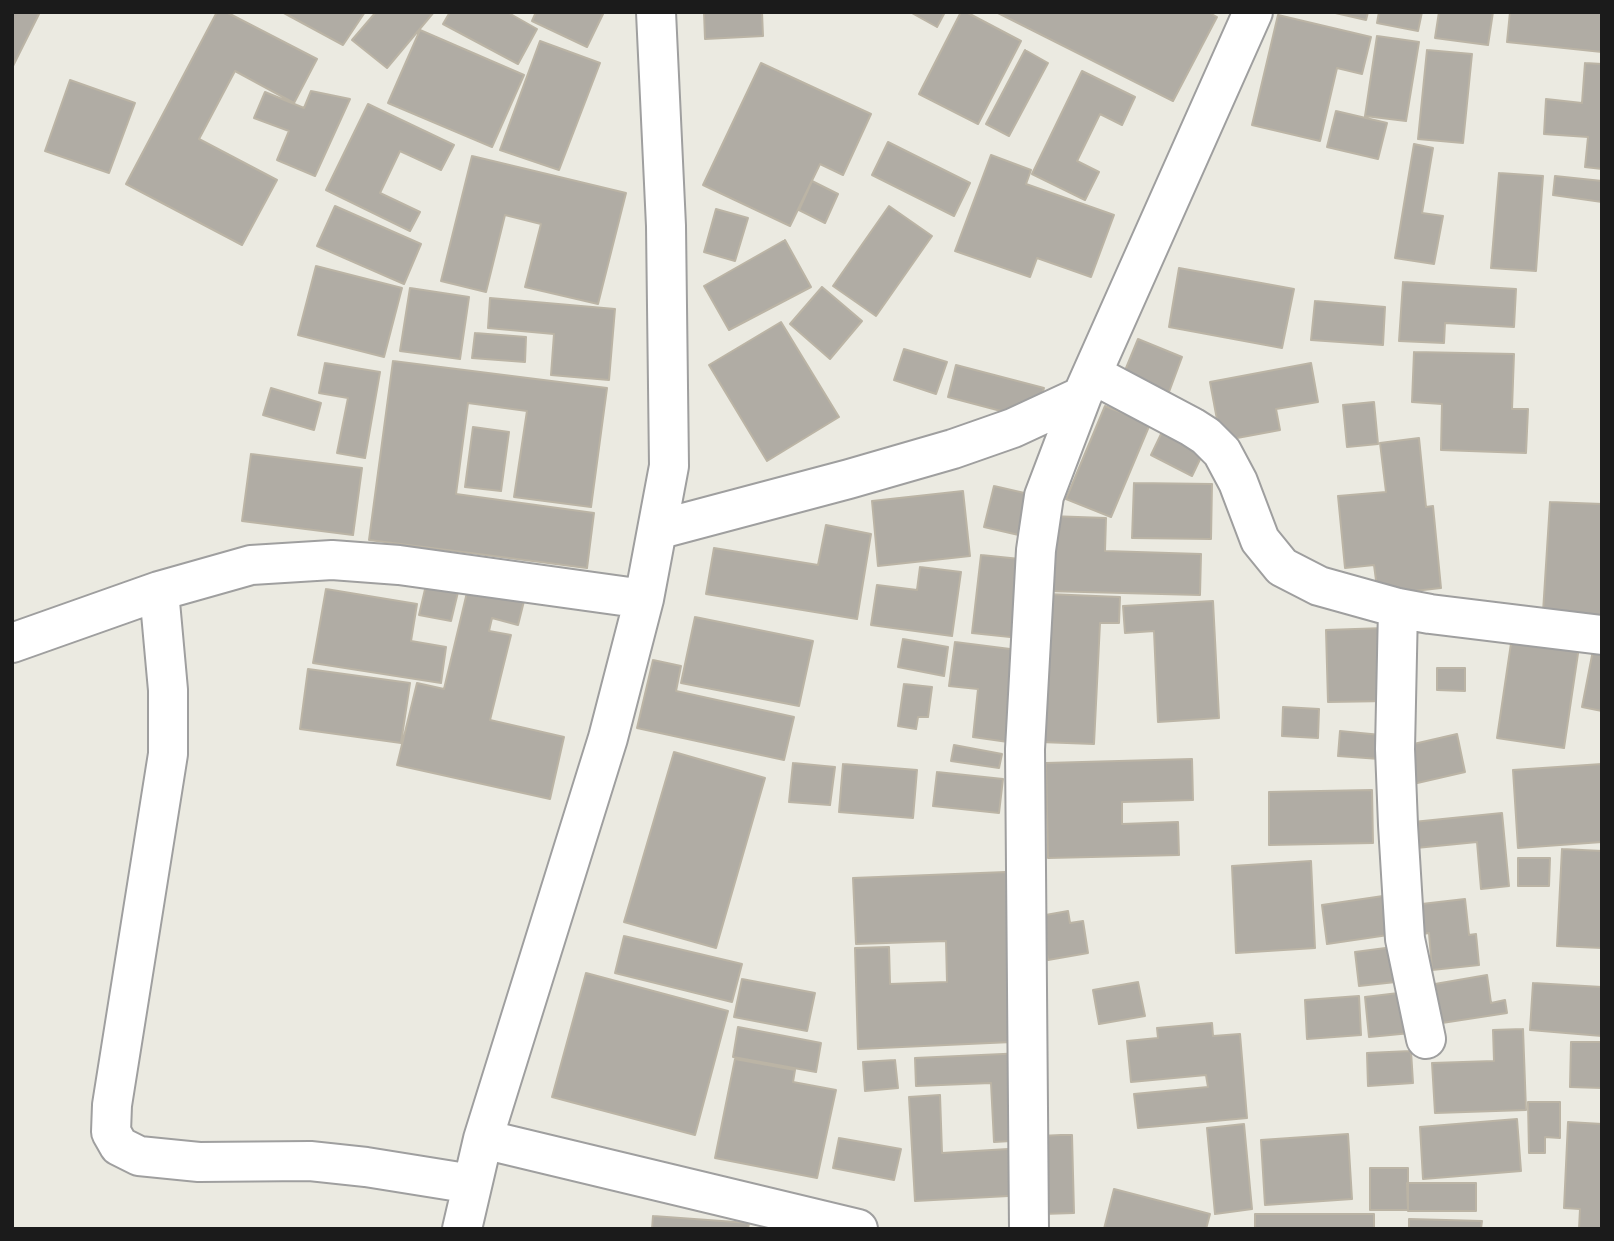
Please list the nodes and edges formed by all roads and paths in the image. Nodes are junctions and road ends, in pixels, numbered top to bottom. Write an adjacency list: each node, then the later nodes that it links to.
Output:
1 (656, 12): 4 (street)
2 (1253, 12): 3 (street)
3 (1087, 385): 4 (street); 7 (street); 15 (street)
4 (657, 530): 6 (street)
5 (159, 591): 6 (street); 9 (street); 12 (street)
6 (644, 599): 11 (street)
7 (1398, 608): 8 (street); 10 (street)
8 (1602, 635)
9 (12, 643)
10 (1426, 1038)
11 (483, 1139): 12 (street); 14 (street)
12 (472, 1184): 13 (street)
13 (462, 1229)
14 (858, 1229)
15 (1029, 1229)

